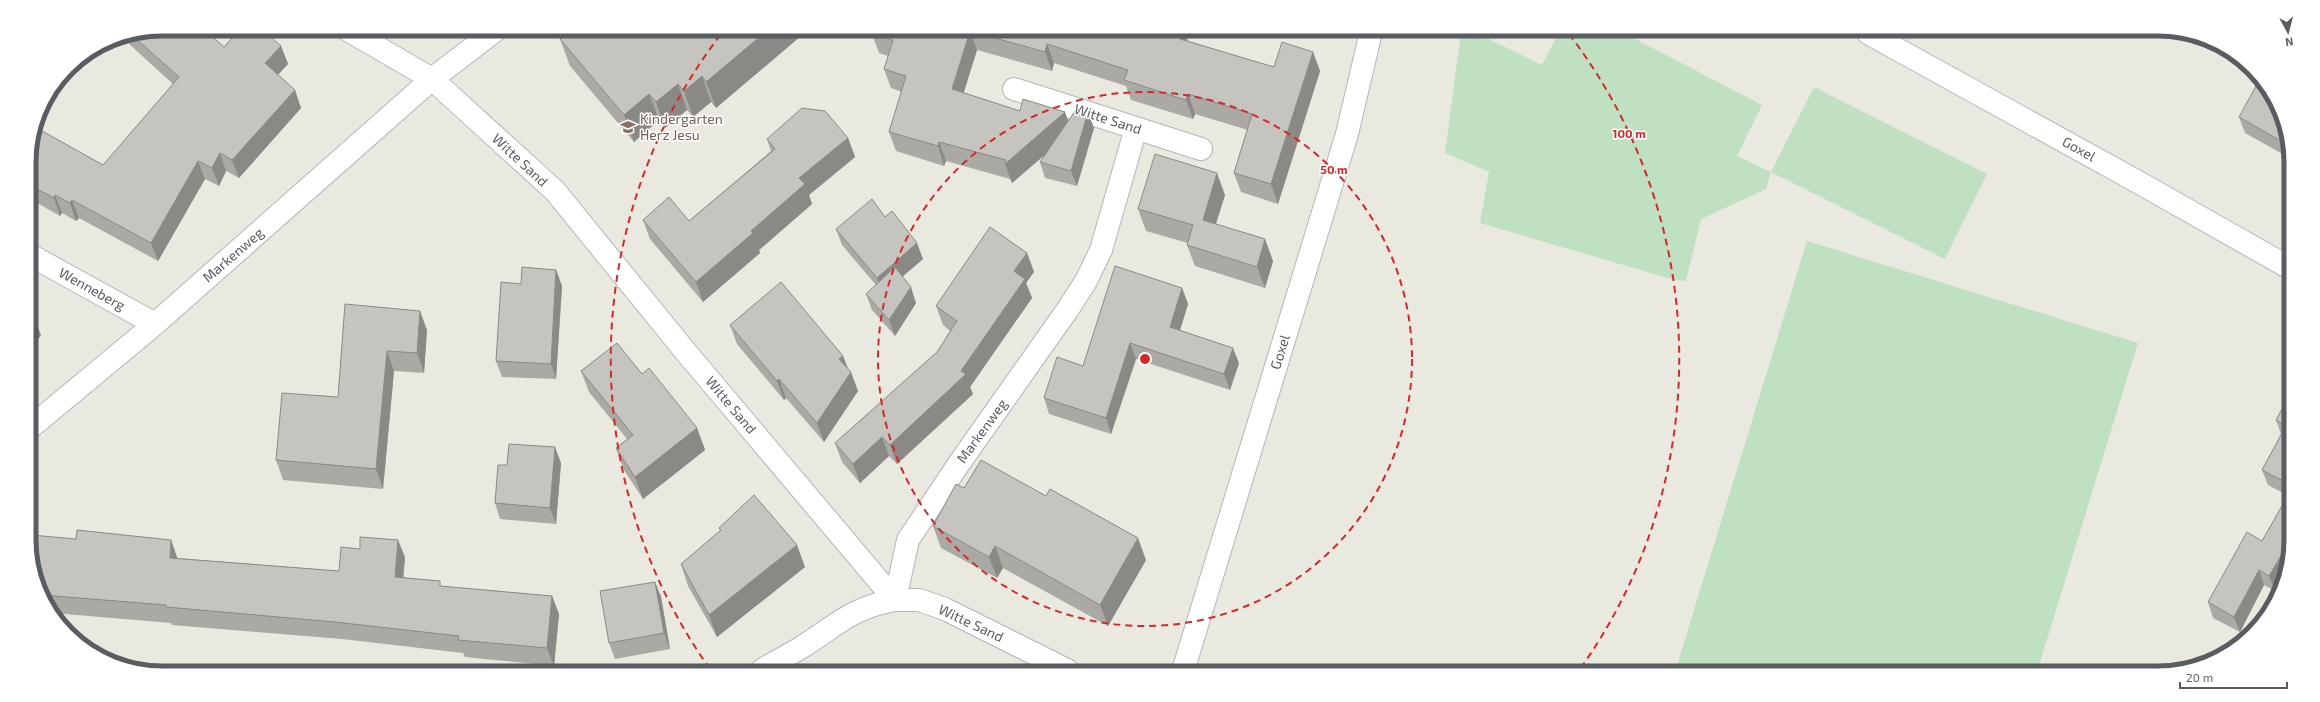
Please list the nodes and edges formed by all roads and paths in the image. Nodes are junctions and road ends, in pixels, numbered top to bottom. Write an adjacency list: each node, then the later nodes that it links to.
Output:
1 (358, 36): 5 (street, Witte Sand)
2 (488, 36): 5 (street)
3 (1370, 36): 16 (street, Goxel)
4 (1873, 36): 10 (street, Goxel)
5 (432, 79): 11 (street, Markenweg); 13 (street, Witte Sand)
6 (1014, 89): 7 (street, Witte Sand)
7 (1136, 128): 8 (street, Witte Sand); 13 (street, Markenweg)
8 (1200, 149)
9 (36, 258): 11 (street, Wenneberg)
10 (2284, 265)
11 (155, 324): 12 (street, Markenweg)
12 (36, 423)
13 (895, 600): 14 (street); 15 (street, Witte Sand)
14 (769, 666)
15 (1059, 666)
16 (1185, 666)

